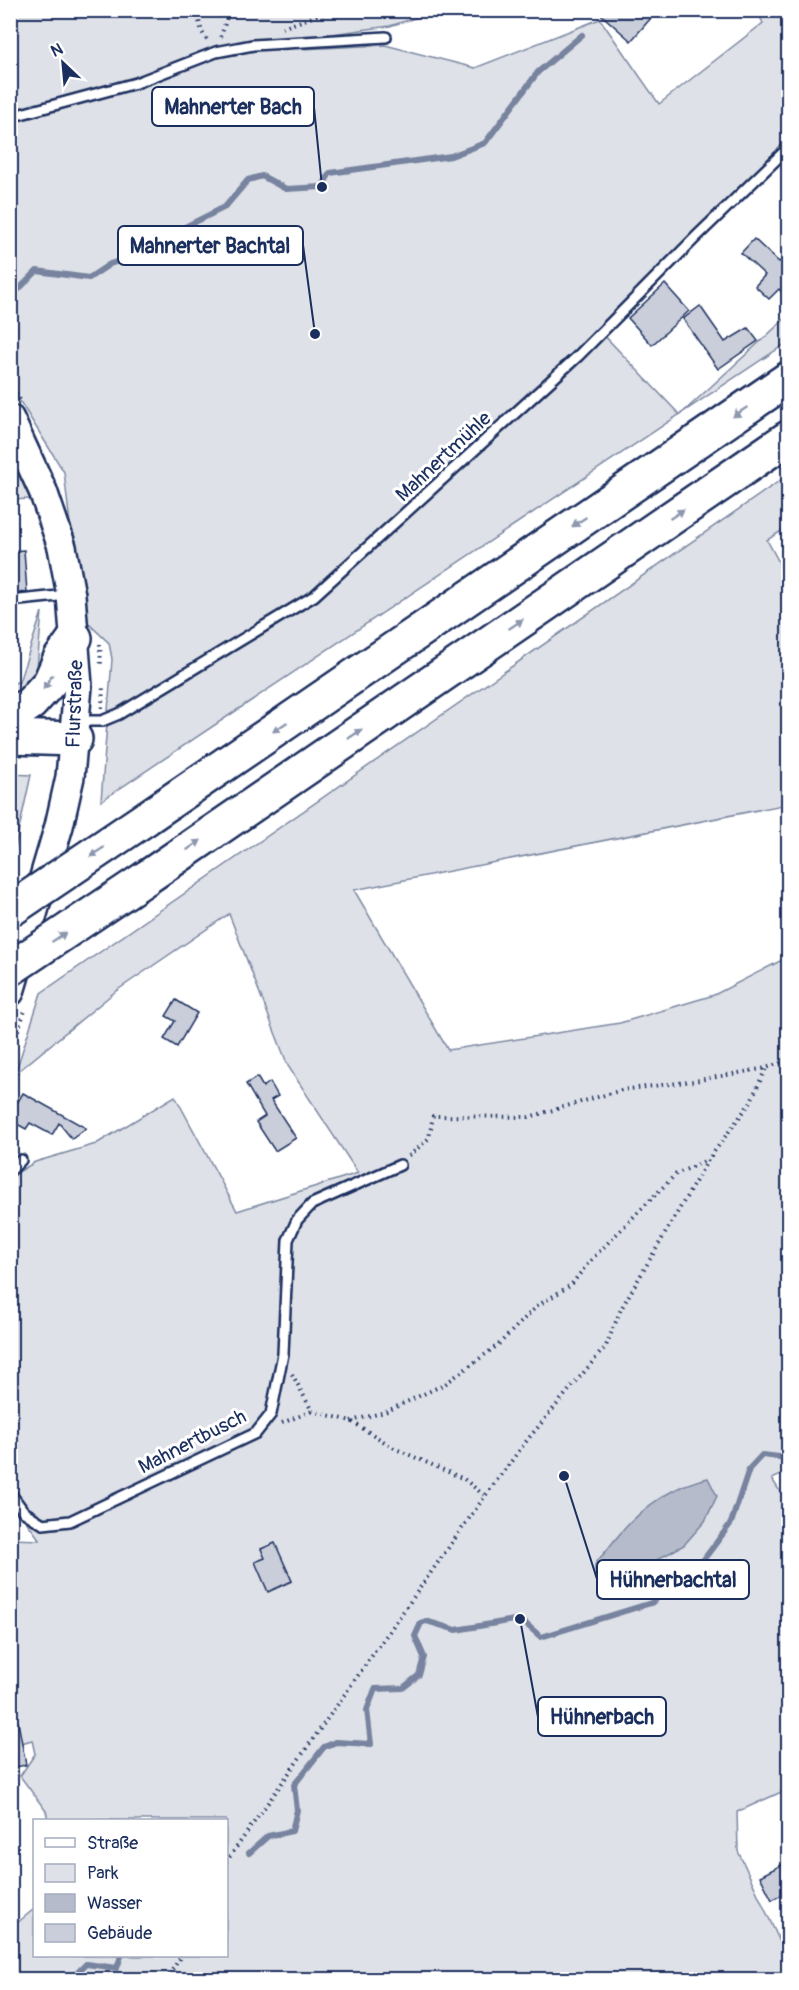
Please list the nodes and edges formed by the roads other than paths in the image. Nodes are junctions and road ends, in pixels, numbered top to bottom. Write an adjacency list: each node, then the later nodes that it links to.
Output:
1 (386, 37): 2 (lane)
2 (10, 117)
3 (789, 148): 11 (lane, Mahnertmühle)
4 (789, 379): 13 (highway, one-way to 13, bridge)
5 (10, 419): 7 (main road, Flurstraße)
6 (789, 438): 14 (highway, one-way to 6, bridge)
7 (71, 595): 8 (lane); 9 (main road, Flurstraße)
8 (10, 601)
9 (75, 638): 10 (highway, one-way to 10); 11 (main road, Flurstraße)
10 (10, 717)
11 (76, 730): 12 (highway); 15 (main road, Flurstraße)
12 (10, 737)
13 (10, 910)
14 (10, 969)
15 (10, 992)
16 (21, 1160): 18 (lane)
17 (400, 1165): 19 (lane, Mahnertbusch)
18 (10, 1171)
19 (10, 1493)

